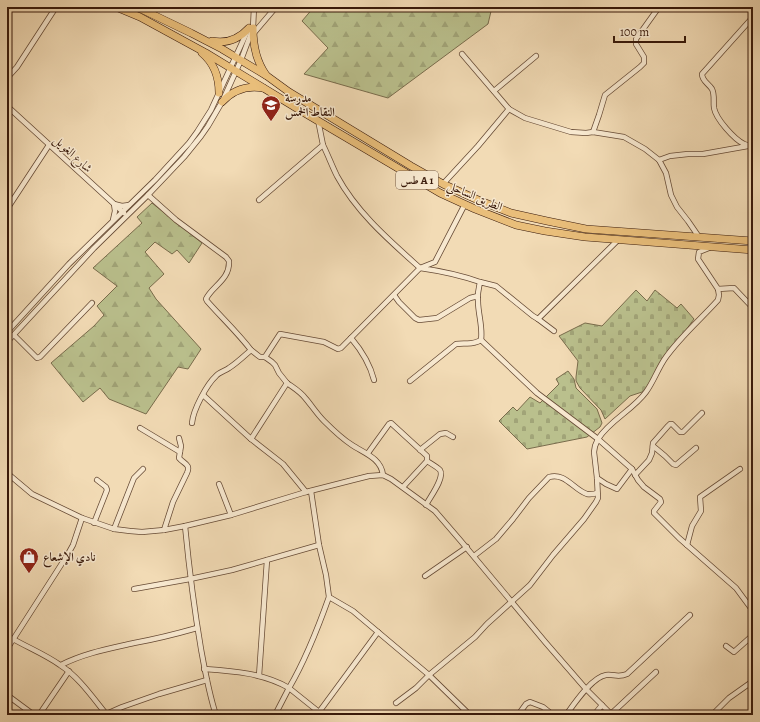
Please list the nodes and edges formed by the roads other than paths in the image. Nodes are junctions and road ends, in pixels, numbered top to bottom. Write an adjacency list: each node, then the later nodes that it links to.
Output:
1 (56, 7): 18 (street)
2 (116, 7): 12 (highway, الطريق الساحلي / طس A 1)
3 (137, 7): 11 (highway, الطريق الساحلي / طس A 1)
4 (276, 7): 10 (street)
5 (654, 7): 8 (street)
6 (659, 7): 8 (street)
7 (254, 9): 10 (street)
8 (651, 17): 26 (street)
9 (753, 17): 29 (street)
10 (252, 30): 11 (highway); 15 (street); 17 (highway)
11 (204, 39): 15 (highway, الطريق الساحلي / طس A 1)
12 (196, 47): 16 (highway, الطريق الساحلي / طس A 1); 21 (highway)
13 (462, 54): 20 (street)
14 (536, 56): 20 (street)
15 (238, 59): 16 (street); 17 (highway, الطريق الساحلي / طس A 1)
16 (233, 69): 19 (highway, الطريق الساحلي / طس A 1); 21 (street); 22 (street)
17 (267, 76): 31 (highway, الطريق الساحلي / طس A 1)
18 (7, 78)
19 (269, 91): 22 (highway); 25 (highway, الطريق الساحلي / طس A 1)
20 (494, 91): 24 (street)
21 (219, 93): 36 (street)
22 (222, 102): 32 (street)
23 (7, 106): 27 (street, شارع الغويل)
24 (509, 109): 26 (street); 31 (street)
25 (318, 120): 28 (street); 35 (highway, الطريق الساحلي / طس A 1)
26 (593, 132): 30 (street)
27 (48, 145): 34 (street, شارع الغويل); 37 (street)
28 (323, 145): 33 (street); 46 (street)
29 (751, 146): 30 (street)
30 (659, 160): 41 (street)
31 (443, 184): 41 (highway, الطريق الساحلي / طس A 1)
32 (148, 195): 39 (street); 60 (street)
33 (259, 200)
34 (114, 204): 36 (street); 38 (street, شارع الغويل); 40 (street)
35 (465, 204): 42 (highway, الطريق الساحلي / طس A 1); 46 (street)
36 (129, 205): 38 (street)
37 (7, 209)
38 (122, 212): 39 (street, شارع الغويل); 40 (street)
39 (127, 216): 56 (street)
40 (112, 222): 55 (street)
41 (699, 237): 43 (highway, الطريق الساحلي / طس A 1)
42 (618, 240): 44 (highway, الطريق الساحلي / طس A 1); 53 (street)
43 (753, 240)
44 (709, 247): 45 (highway, الطريق الساحلي / طس A 1); 48 (street)
45 (753, 250)
46 (420, 268): 47 (street); 49 (street)
47 (480, 282): 50 (street); 53 (street)
48 (718, 289): 52 (street); 72 (street)
49 (394, 295): 50 (street); 57 (street)
50 (478, 296): 58 (street)
51 (92, 303): 56 (street)
52 (753, 308)
53 (538, 319): 54 (street)
54 (554, 331)
55 (7, 332)
56 (14, 335): 59 (street)
57 (351, 338): 61 (street); 62 (street)
58 (481, 340): 63 (street); 72 (street)
59 (7, 342)
60 (251, 350): 61 (street); 65 (street)
61 (265, 357): 64 (street)
62 (374, 380)
63 (410, 381)
64 (287, 383): 71 (street); 77 (street)
65 (203, 395): 67 (street); 71 (street)
66 (702, 413): 73 (street)
67 (192, 422)
68 (140, 428): 76 (street)
69 (453, 437): 75 (street)
70 (179, 438): 76 (street)
71 (251, 439): 89 (street)
72 (598, 439): 80 (street); 85 (street)
73 (653, 446): 74 (street); 83 (street)
74 (696, 448)
75 (420, 450): 77 (street); 78 (street)
76 (180, 452): 97 (street)
77 (368, 454): 84 (street)
78 (427, 461): 88 (street); 91 (street)
79 (143, 469): 96 (street)
80 (632, 469): 83 (street); 85 (street)
81 (740, 469): 99 (street)
82 (7, 473): 93 (street)
83 (635, 475): 99 (street)
84 (383, 476): 88 (street); 89 (street)
85 (597, 478): 90 (street)
86 (97, 480): 94 (street)
87 (219, 484): 92 (street)
88 (403, 487): 91 (street)
89 (308, 492): 92 (street); 98 (street)
90 (597, 493): 101 (street); 107 (street)
91 (426, 505): 100 (street)
92 (231, 514): 95 (street)
93 (82, 518): 94 (street); 113 (street)
94 (94, 523): 96 (street)
95 (185, 526): 97 (street); 104 (street)
96 (114, 529): 97 (street)
97 (164, 530)
98 (319, 545): 102 (street); 106 (street)
99 (687, 545): 108 (street)
100 (467, 547): 101 (street); 103 (street)
101 (474, 556): 107 (street)
102 (267, 560): 104 (street); 121 (street)
103 (425, 576)
104 (190, 579): 105 (street); 110 (street)
105 (134, 589)
106 (329, 597): 111 (street); 124 (street)
107 (511, 602): 120 (street); 125 (street)
108 (753, 611)
109 (690, 615): 125 (street)
110 (197, 628): 116 (street); 117 (street)
111 (378, 632): 120 (street); 130 (street)
112 (753, 635): 114 (street)
113 (14, 639): 115 (street); 116 (street)
114 (726, 646)
115 (7, 649)
116 (61, 665): 118 (street)
117 (204, 669): 121 (street); 122 (street)
118 (69, 671): 129 (street); 133 (street)
119 (656, 672): 131 (street)
120 (429, 675): 127 (street); 136 (street)
121 (259, 676): 124 (street)
122 (207, 680): 129 (street); 134 (street)
123 (753, 681): 141 (street)
124 (289, 688): 130 (street); 135 (street)
125 (586, 689): 128 (street); 139 (street)
126 (7, 695): 132 (street)
127 (396, 703)
128 (602, 705): 131 (street); 140 (street)
129 (106, 714)
130 (321, 714)
131 (612, 714)
132 (34, 715)
133 (39, 715)
134 (216, 715)
135 (275, 715)
136 (470, 715)
137 (518, 715): 138 (street)
138 (553, 715)
139 (566, 715)
140 (594, 715)
141 (712, 715)

